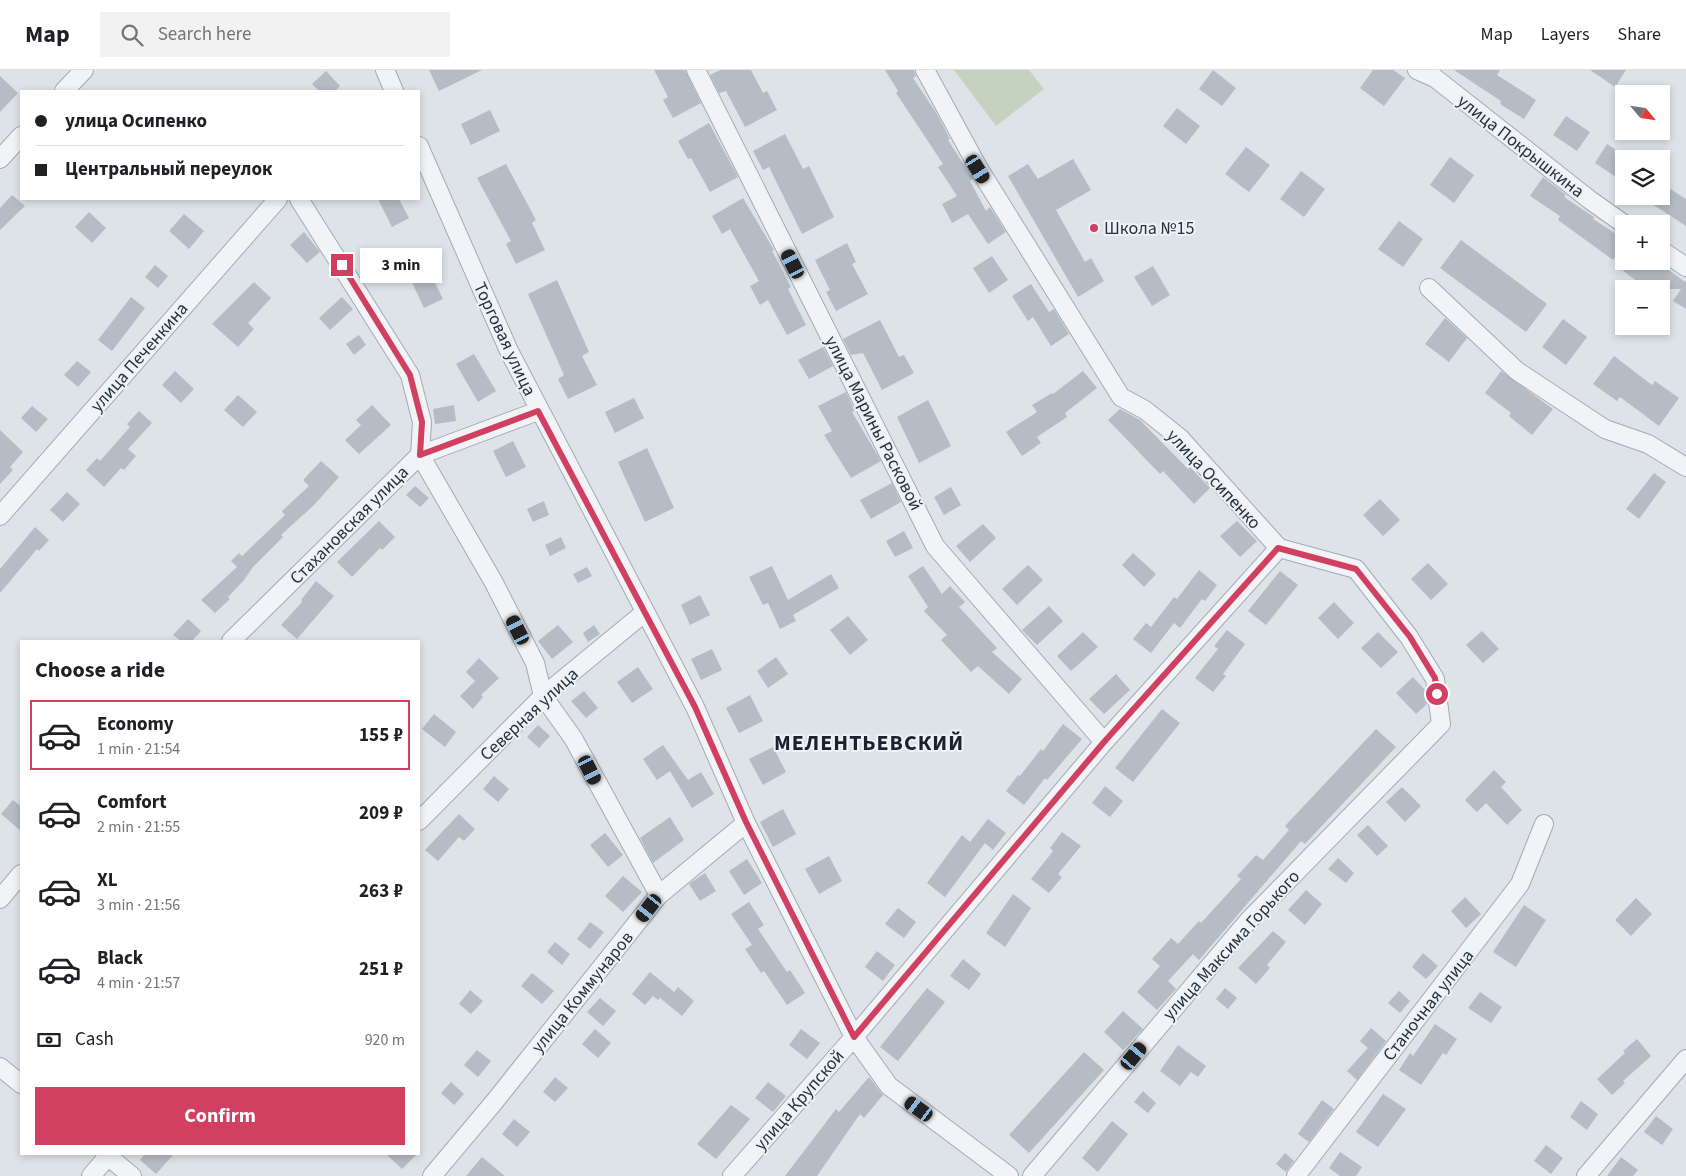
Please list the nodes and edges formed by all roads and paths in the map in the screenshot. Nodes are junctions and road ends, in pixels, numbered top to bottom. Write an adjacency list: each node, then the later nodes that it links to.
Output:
1 (84, 70): 6 (street)
2 (385, 70): 7 (street)
3 (696, 70): 25 (street, улица Марины Расковой)
4 (925, 70): 21 (street, улица Осипенко)
5 (1417, 70): 13 (street, улица Покрышкина)
6 (65, 90)
7 (394, 90)
8 (20, 137): 10 (street)
9 (420, 148): 17 (street, Торговая улица)
10 (0, 159)
11 (277, 200): 20 (street, улица Печенкина)
12 (300, 200): 18 (street)
13 (1615, 218)
14 (1670, 256): 15 (street)
15 (1686, 267)
16 (1429, 288): 19 (street)
17 (538, 411): 18 (street, Стахановская улица); 22 (street, Торговая улица)
18 (420, 455): 23 (street, Стахановская улица); 24 (street)
19 (1686, 467)
20 (0, 516)
21 (1278, 548): 25 (street, улица Крупской); 42 (street, улица Максима Горького)
22 (644, 613): 24 (street, Северная улица); 27 (street, Торговая улица)
23 (232, 640)
24 (542, 696): 26 (street, Северная улица); 30 (street)
25 (1104, 742): 32 (street, улица Крупской)
26 (420, 820)
27 (746, 822): 30 (street, улица Коммунаров); 32 (street, Торговая улица)
28 (1544, 824): 43 (street, Станочная улица)
29 (20, 875): 31 (street)
30 (659, 895): 39 (street, улица Коммунаров)
31 (0, 898)
32 (854, 1037): 40 (street, улица Крупской); 41 (street, Торговая улица)
33 (1686, 1059): 44 (street)
34 (0, 1067): 35 (street)
35 (20, 1083)
36 (108, 1155): 37 (street); 38 (street)
37 (91, 1176)
38 (132, 1176)
39 (432, 1176)
40 (732, 1176)
41 (1009, 1176)
42 (1032, 1176)
43 (1296, 1176)
44 (1586, 1176)

